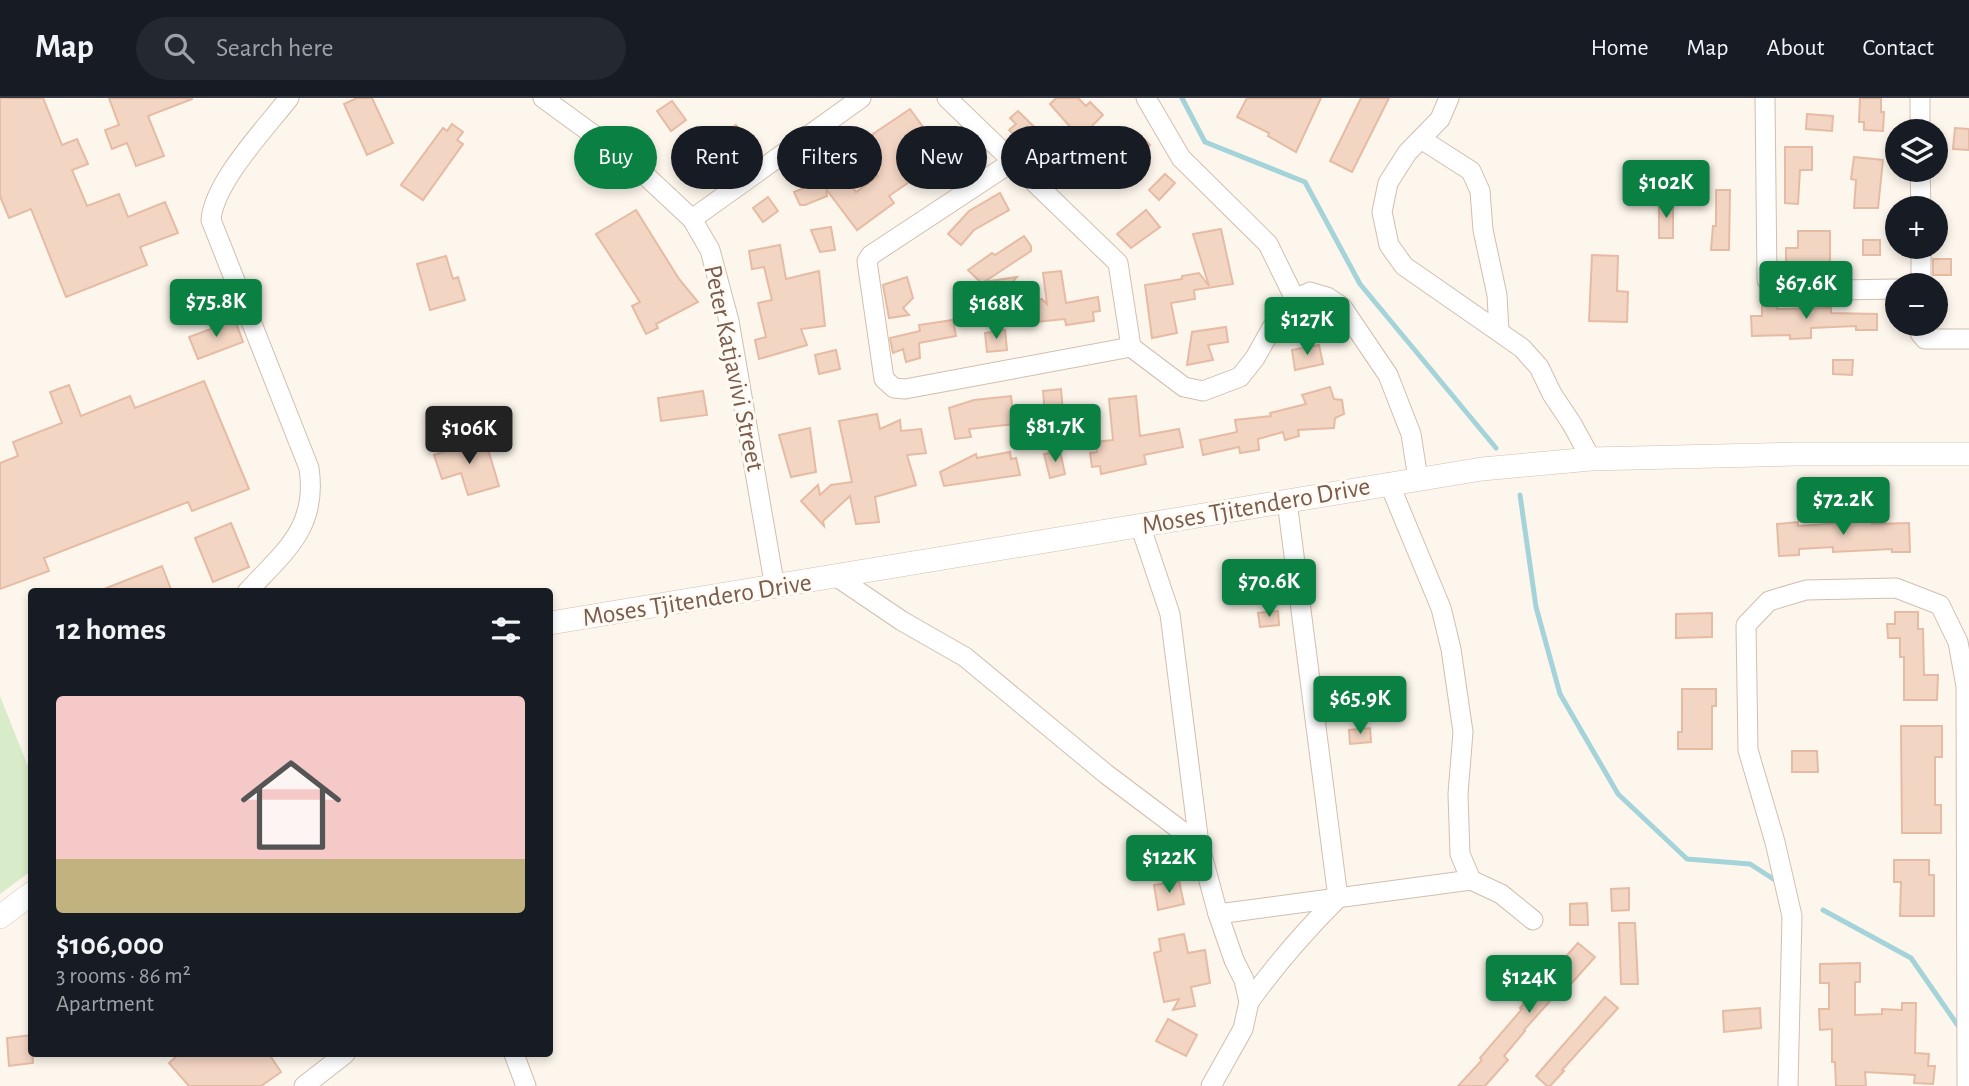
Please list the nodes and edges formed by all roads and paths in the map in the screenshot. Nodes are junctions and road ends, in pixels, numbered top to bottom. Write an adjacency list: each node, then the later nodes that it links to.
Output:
1 (289, 98): 28 (street)
2 (543, 98): 14 (street, Peter Katjavivi Street)
3 (861, 98): 14 (street)
4 (947, 98): 11 (street)
5 (1146, 98): 16 (street)
6 (1449, 98): 10 (street)
7 (1765, 98): 15 (street)
8 (1920, 98): 9 (street)
9 (1920, 119)
10 (1421, 139): 17 (street); 17 (street)
11 (1001, 151)
12 (1001, 169): 20 (street)
13 (1040, 189): 20 (street)
14 (692, 219): 29 (street, Peter Katjavivi Street)
15 (1885, 289)
16 (1295, 299): 20 (street); 23 (street)
17 (1499, 331): 22 (street)
18 (1922, 336): 19 (street)
19 (1969, 339)
20 (1131, 346)
21 (1969, 454): 22 (street, Moses Tjitendero Drive)
22 (1591, 459): 23 (street, Moses Tjitendero Drive)
23 (1418, 479): 24 (street, Moses Tjitendero Drive)
24 (1389, 483): 25 (street, Moses Tjitendero Drive); 32 (street)
25 (1287, 501): 26 (street, Moses Tjitendero Drive); 33 (street)
26 (1140, 525): 27 (street, Moses Tjitendero Drive); 31 (street)
27 (837, 577): 29 (street, Moses Tjitendero Drive); 31 (street)
28 (251, 588)
29 (775, 588): 30 (street, Moses Tjitendero Drive)
30 (553, 623)
31 (1199, 844): 35 (street)
32 (1471, 880): 33 (street); 37 (street)
33 (1338, 898): 35 (street); 38 (street)
34 (27, 899): 36 (street)
35 (1218, 914): 38 (street)
36 (0, 917)
37 (1533, 920)
38 (1249, 1002): 43 (street)
39 (341, 1057): 41 (street)
40 (515, 1057): 42 (street)
41 (304, 1086)
42 (526, 1086)
43 (1211, 1086)
44 (1788, 1086): 45 (street)
45 (1967, 1086)

